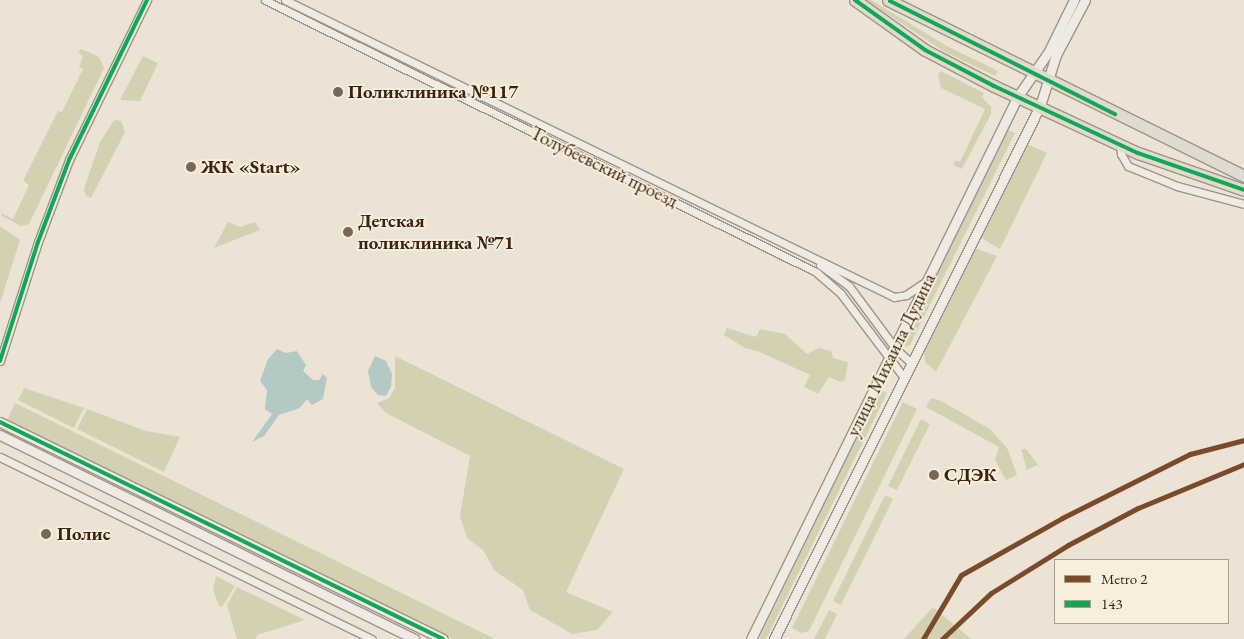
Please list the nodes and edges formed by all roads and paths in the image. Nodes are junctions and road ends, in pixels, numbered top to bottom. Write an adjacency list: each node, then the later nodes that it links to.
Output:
1 (147, 0): 20 (street)
2 (266, 0): 19 (street, Толубеевский проезд)
3 (285, 0): 16 (street, Толубеевский проезд)
4 (855, 0): 10 (main road)
5 (888, 0): 8 (main road)
6 (1074, 0): 8 (street, улица Михаила Дудина)
7 (1085, 0): 9 (street, улица Михаила Дудина)
8 (1034, 74): 9 (main road); 10 (street, улица Михаила Дудина)
9 (1046, 80): 11 (street, улица Михаила Дудина); 13 (main road)
10 (1018, 96): 11 (main road); 17 (street, улица Михаила Дудина)
11 (1040, 106): 12 (main road); 21 (street, улица Михаила Дудина)
12 (1120, 145): 14 (main road); 15 (street)
13 (1244, 176)
14 (1244, 190)
15 (1244, 204)
16 (809, 257): 17 (street, Толубеевский проезд); 18 (street, Толубеевский проезд)
17 (928, 280): 18 (street, улица Михаила Дудина)
18 (895, 348): 19 (street, улица Михаила Дудина); 21 (street, Толубеевский проезд)
19 (889, 360): 22 (street, Толубеевский проезд); 29 (street, улица Михаила Дудина)
20 (0, 361)
21 (912, 364): 22 (street, улица Михаила Дудина)
22 (905, 379): 30 (street, улица Михаила Дудина)
23 (0, 422): 28 (street)
24 (0, 435): 27 (street)
25 (0, 457): 26 (street)
26 (372, 639)
27 (415, 639)
28 (443, 639)
29 (751, 639)
30 (774, 639)

